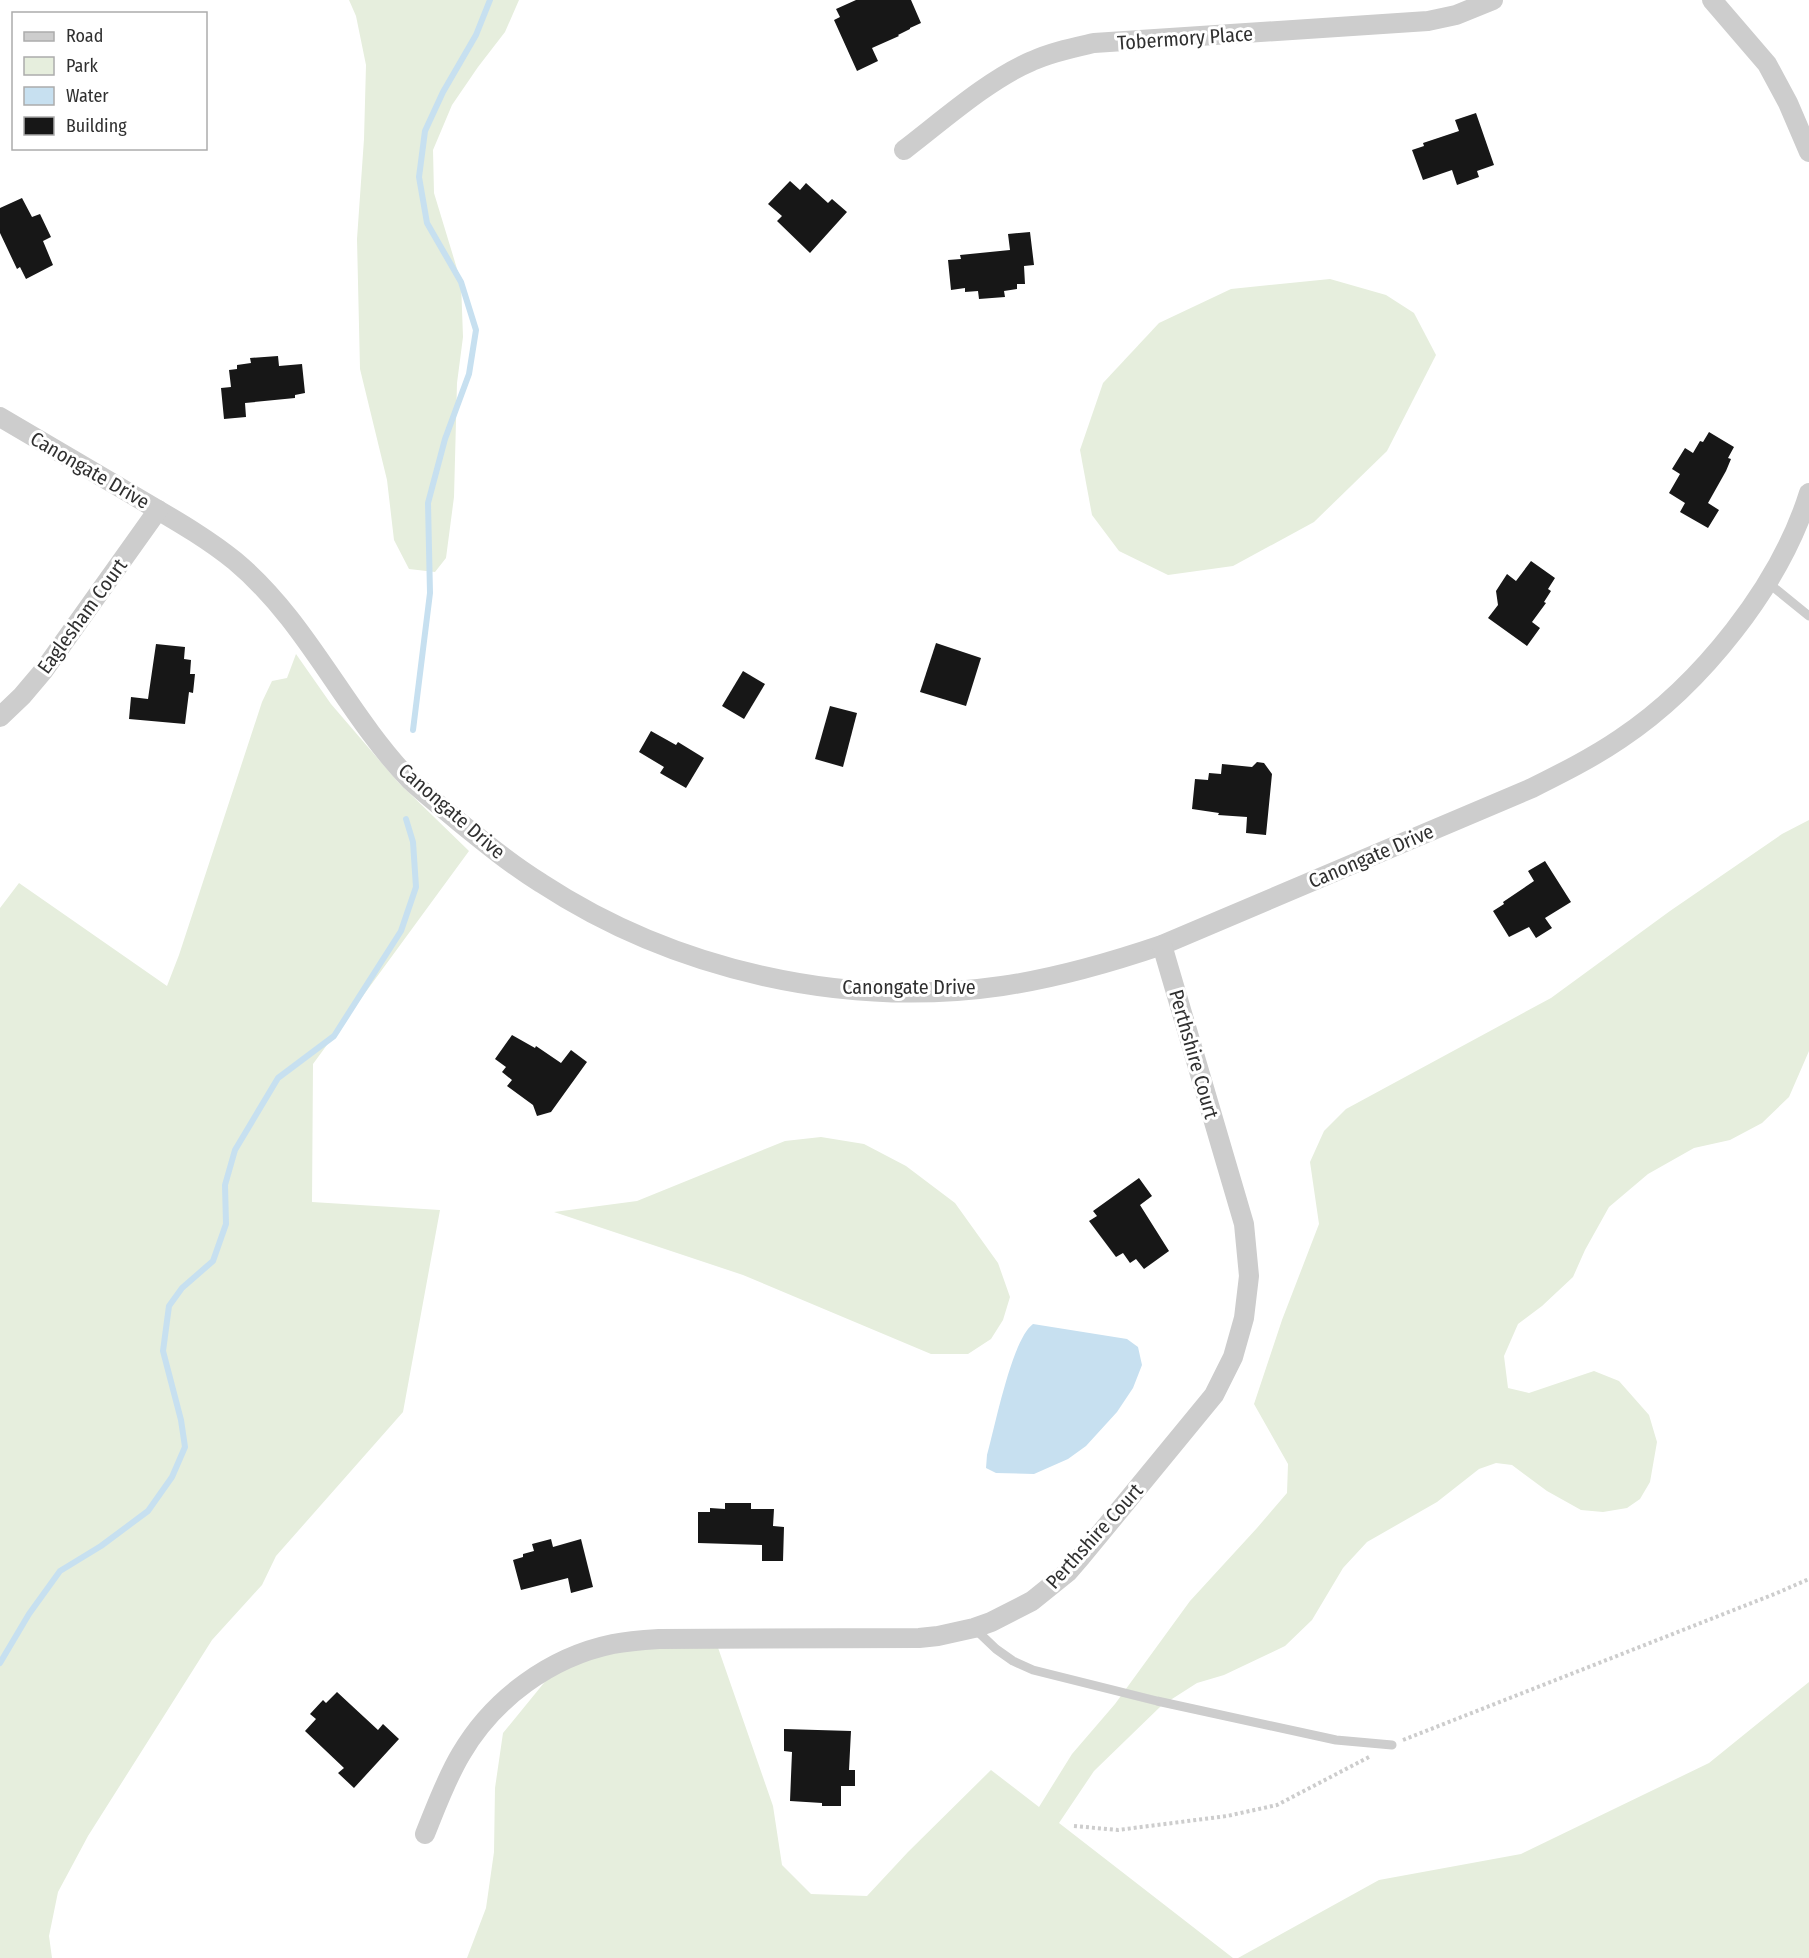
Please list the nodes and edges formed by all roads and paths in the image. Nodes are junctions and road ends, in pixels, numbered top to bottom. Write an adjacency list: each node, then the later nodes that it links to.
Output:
1 (1493, 0): 3 (street, Tobermory Place)
2 (1712, 0): 4 (street)
3 (903, 150)
4 (1809, 152)
5 (0, 417): 7 (street, Canongate Drive)
6 (1809, 493): 8 (street, Canongate Drive)
7 (158, 510): 10 (street, Eaglesham Court); 11 (street, Canongate Drive)
8 (1767, 582): 9 (lane); 11 (street, Canongate Drive)
9 (1809, 616)
10 (0, 717)
11 (1161, 945): 13 (street, Perthshire Court)
12 (1809, 1579): 14 (path)
13 (974, 1628): 14 (lane); 16 (street, Perthshire Court)
14 (1392, 1745): 15 (path)
15 (1074, 1826)
16 (425, 1834)

